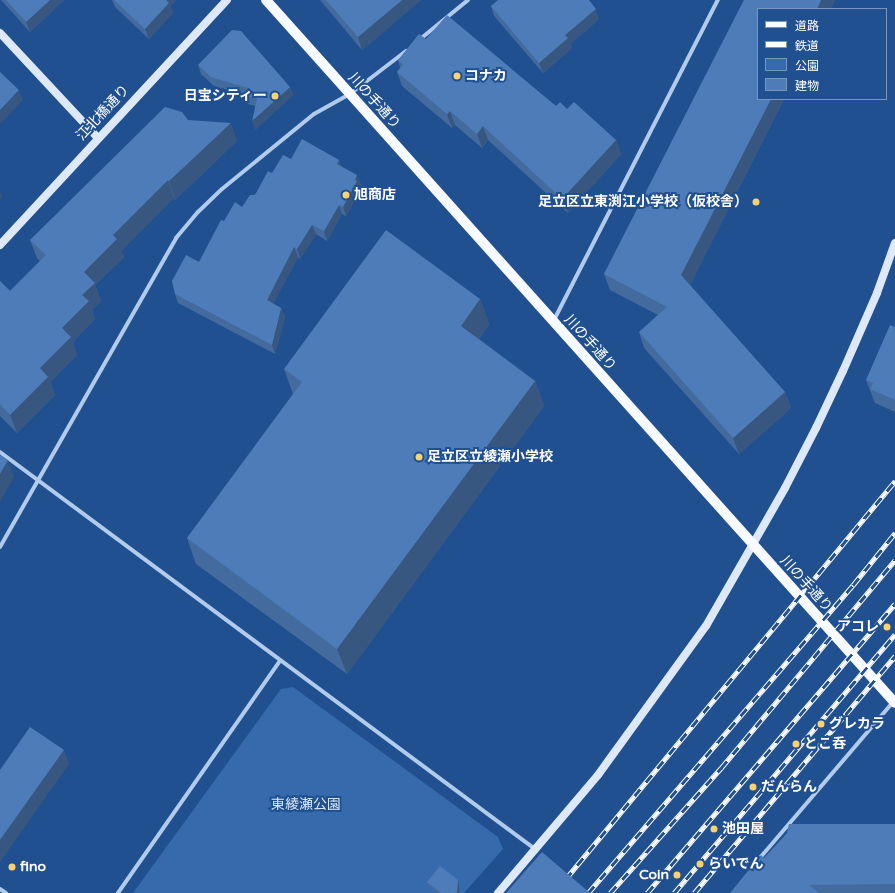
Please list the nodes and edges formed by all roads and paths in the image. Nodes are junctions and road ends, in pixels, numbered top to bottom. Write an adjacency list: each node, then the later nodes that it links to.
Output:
1 (227, 0): 9 (street, 江北橋通り)
2 (266, 0): 8 (main road, 川の手通り)
3 (468, 0): 6 (street)
4 (718, 0): 12 (street)
5 (0, 33): 9 (street)
6 (415, 44)
7 (409, 49): 8 (street)
8 (350, 94): 12 (main road, 川の手通り); 14 (street)
9 (98, 138): 11 (street, 江北橋通り)
10 (895, 243): 15 (street)
11 (0, 245)
12 (553, 322): 15 (main road, 川の手通り)
13 (0, 452): 14 (street)
14 (39, 480): 16 (street); 17 (street)
15 (753, 545): 18 (main road, 川の手通り); 19 (street)
16 (0, 547)
17 (280, 661): 19 (street); 23 (street)
18 (895, 701): 20 (street)
19 (535, 849): 24 (street)
20 (756, 863)
21 (0, 889): 22 (street)
22 (6, 893)
23 (118, 893)
24 (498, 893)

